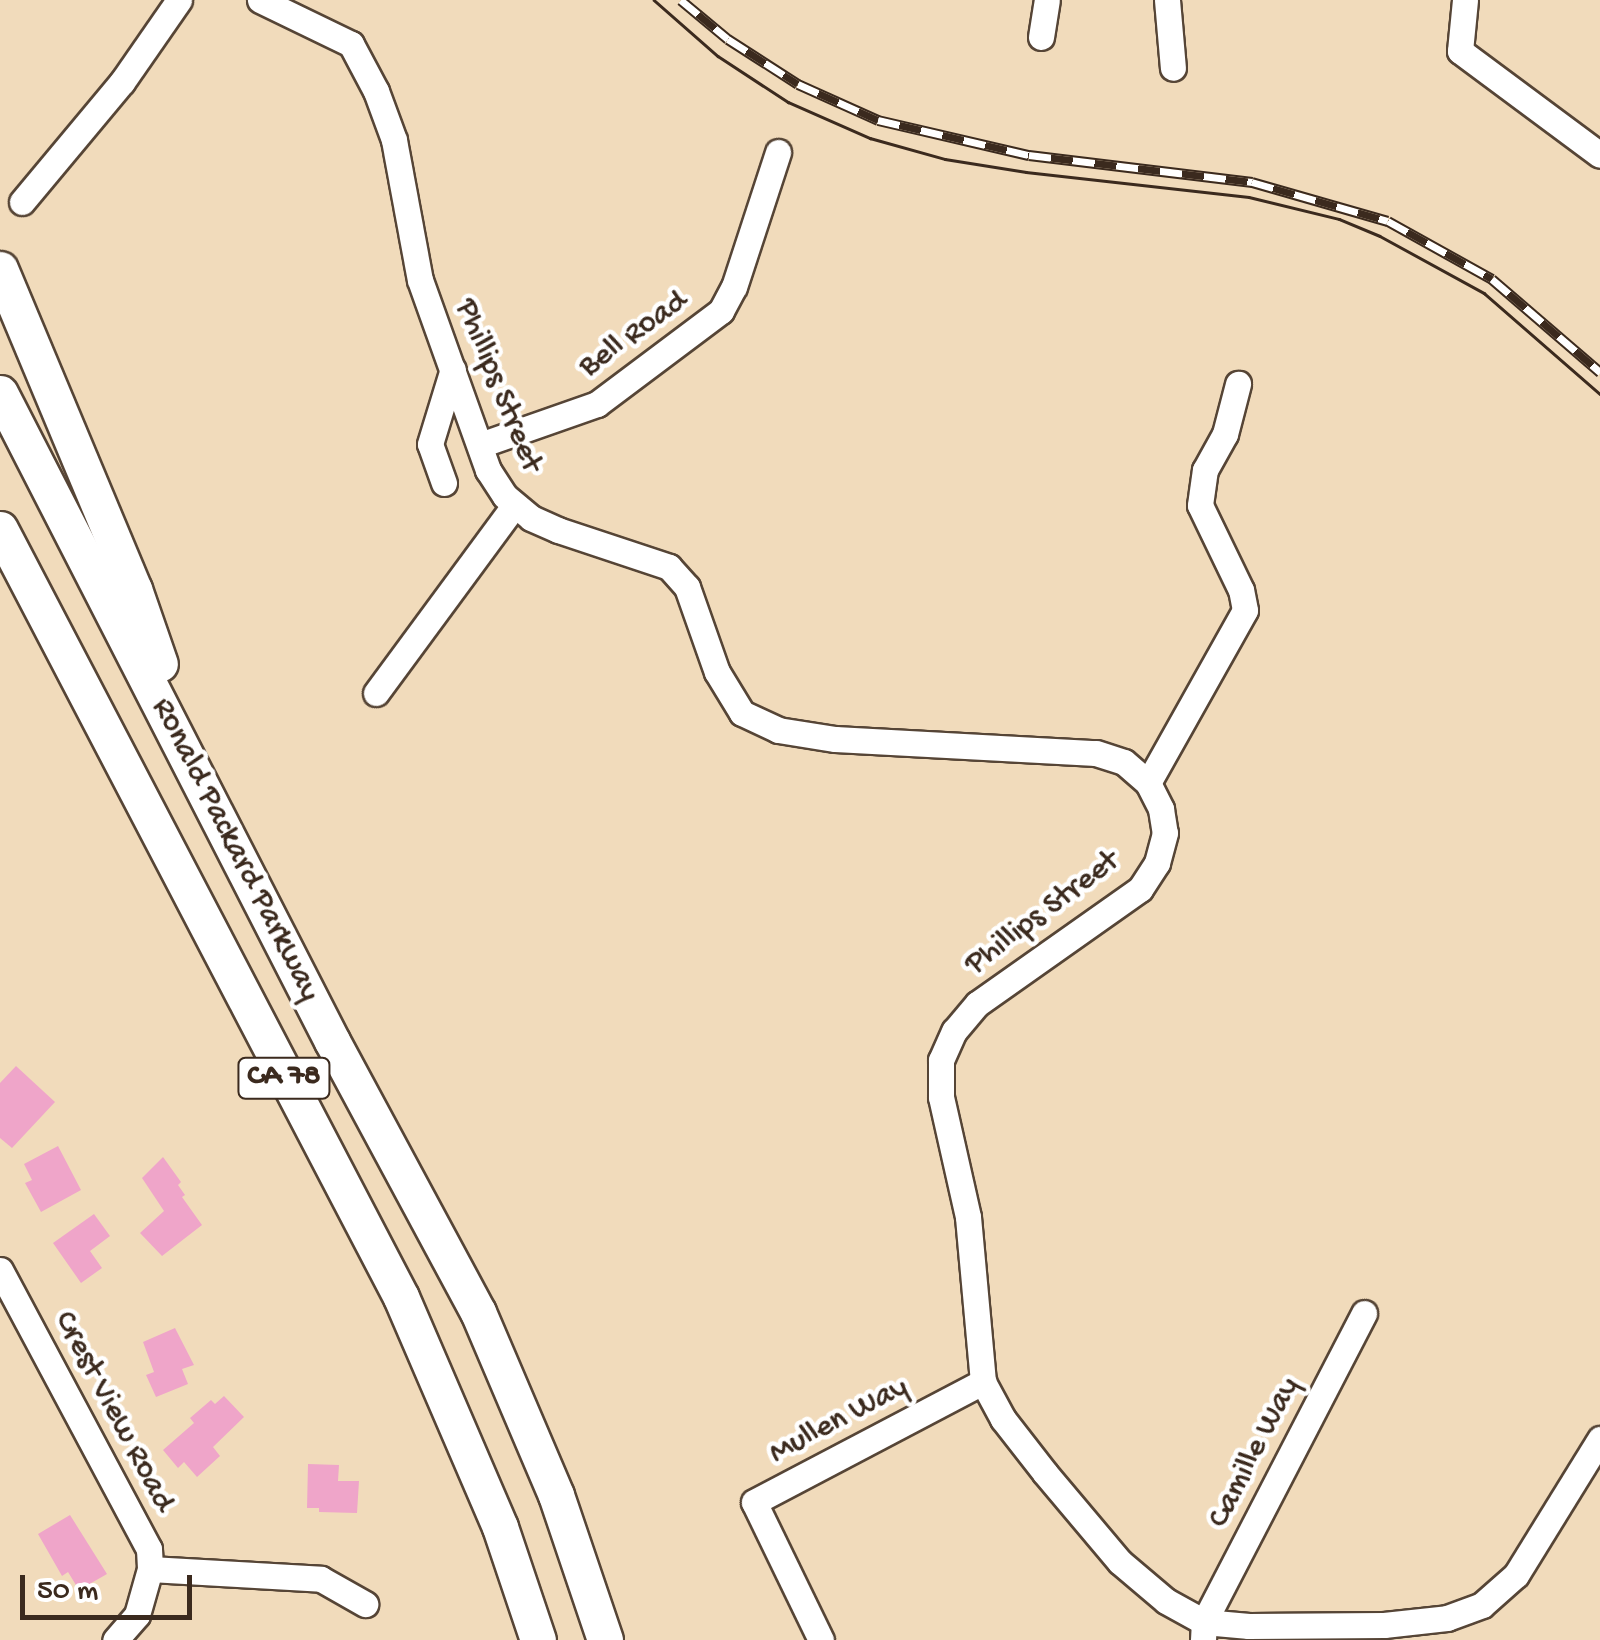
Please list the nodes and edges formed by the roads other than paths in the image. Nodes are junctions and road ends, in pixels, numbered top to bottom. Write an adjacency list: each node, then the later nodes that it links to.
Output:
1 (179, 0): 10 (street)
2 (260, 0): 12 (street, Phillips Street)
3 (1046, 0): 6 (street)
4 (1167, 0): 7 (street)
5 (1466, 0): 9 (street)
6 (1041, 36)
7 (1172, 68)
8 (778, 152): 15 (street, Bell Road)
9 (1600, 155)
10 (22, 202)
11 (0, 269): 21 (highway)
12 (453, 369): 15 (street, Phillips Street); 16 (street)
13 (1238, 384): 20 (street)
14 (0, 392): 21 (highway, Ronald Packard Parkway / CA 78)
15 (480, 445): 17 (street, Phillips Street)
16 (444, 483)
17 (514, 506): 19 (street); 20 (street, Phillips Street)
18 (0, 528): 30 (highway, Ronald Packard Parkway / CA 78)
19 (376, 693)
20 (1148, 783): 24 (street, Phillips Street)
21 (204, 788): 31 (highway, Ronald Packard Parkway / CA 78)
22 (0, 1270): 26 (street, Crest View Road)
23 (1364, 1313): 28 (street, Camille Way)
24 (983, 1382): 28 (street, Phillips Street); 32 (street, Mullen Way)
25 (1600, 1440): 28 (street, Phillips Street)
26 (150, 1569): 27 (street); 29 (street)
27 (365, 1604)
28 (1204, 1631)
29 (115, 1640)
30 (538, 1640)
31 (605, 1640)
32 (822, 1640)

